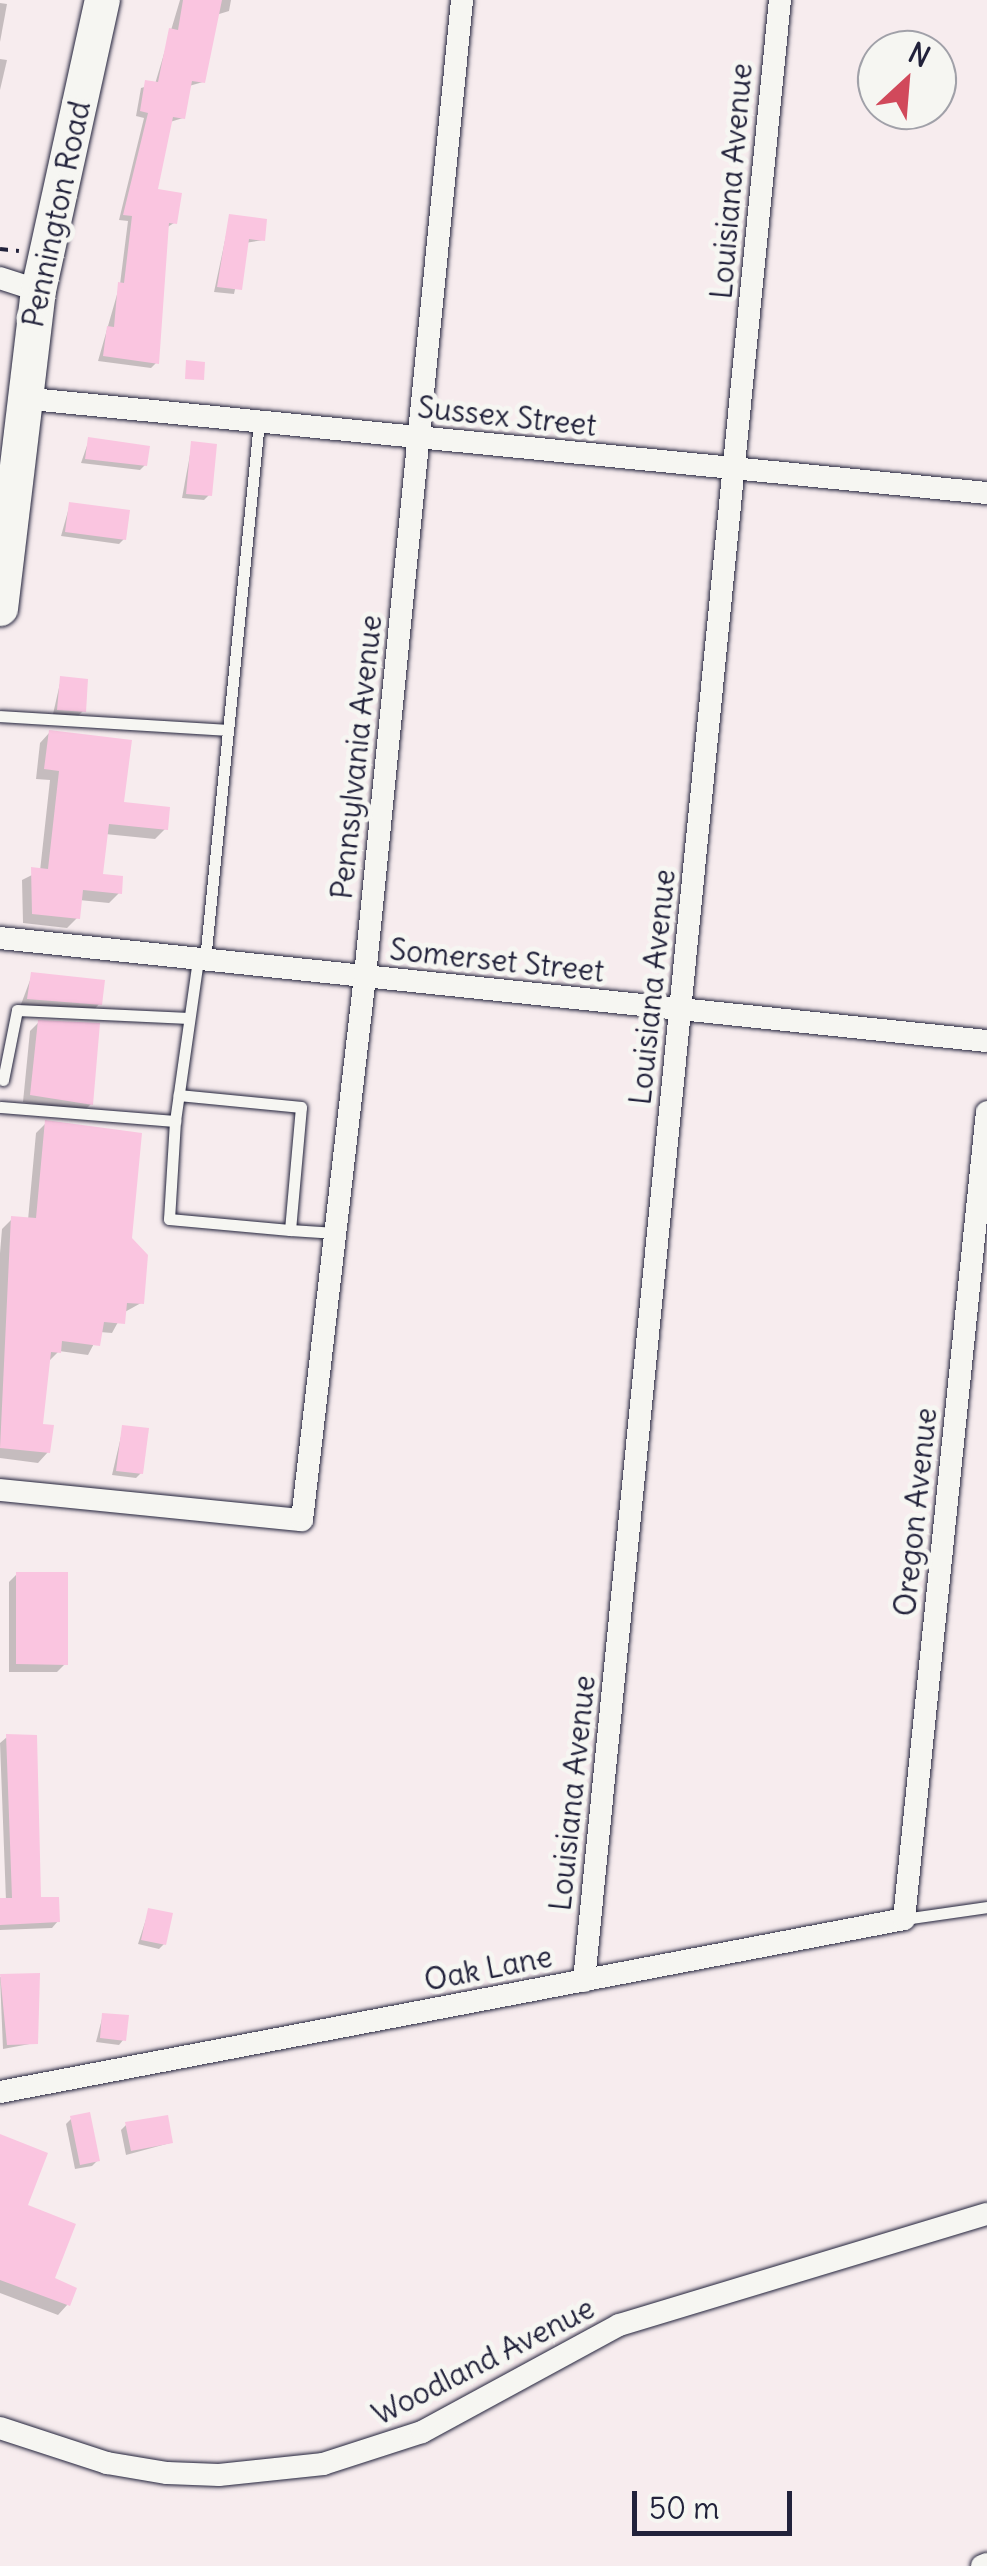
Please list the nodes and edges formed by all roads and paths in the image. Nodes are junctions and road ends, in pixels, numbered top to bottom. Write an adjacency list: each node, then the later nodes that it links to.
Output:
1 (102, 0): 7 (main road, Pennington Road)
2 (462, 0): 10 (street, Pennsylvania Avenue)
3 (780, 0): 11 (street, Louisiana Avenue)
4 (0, 248): 5 (path)
5 (19, 252)
6 (0, 278): 7 (street)
7 (38, 290): 8 (main road, Pennington Road)
8 (21, 398): 9 (street, Sussex Street); 13 (main road, Pennington Road)
9 (259, 421): 10 (street, Sussex Street); 15 (lane)
10 (418, 437): 11 (street, Sussex Street); 18 (street, Pennsylvania Avenue)
11 (733, 468): 12 (street, Sussex Street); 19 (street, Louisiana Avenue)
12 (987, 492)
13 (0, 608)
14 (0, 716): 15 (lane)
15 (228, 730): 17 (lane)
16 (0, 938): 17 (street, Somerset Street)
17 (201, 959): 18 (street, Somerset Street); 20 (lane)
18 (365, 976): 19 (street, Somerset Street); 29 (street, Pennsylvania Avenue)
19 (680, 1009): 22 (street, Somerset Street); 33 (street, Louisiana Avenue)
20 (189, 1018): 21 (lane); 24 (lane)
21 (4, 1034): 23 (lane)
22 (987, 1041)
23 (3, 1080)
24 (179, 1095): 27 (lane); 28 (lane)
25 (0, 1107): 27 (lane)
26 (987, 1112): 32 (street, Oregon Avenue)
27 (175, 1121): 28 (lane)
28 (290, 1230): 29 (lane)
29 (338, 1233): 30 (street, Pennsylvania Avenue)
30 (0, 1490)
31 (987, 1907): 32 (lane, Oak Lane)
32 (904, 1919): 33 (street, Oak Lane)
33 (584, 1980): 34 (street, Oak Lane)
34 (0, 2092)
35 (987, 2214): 36 (street, Woodland Avenue)
36 (0, 2428)

